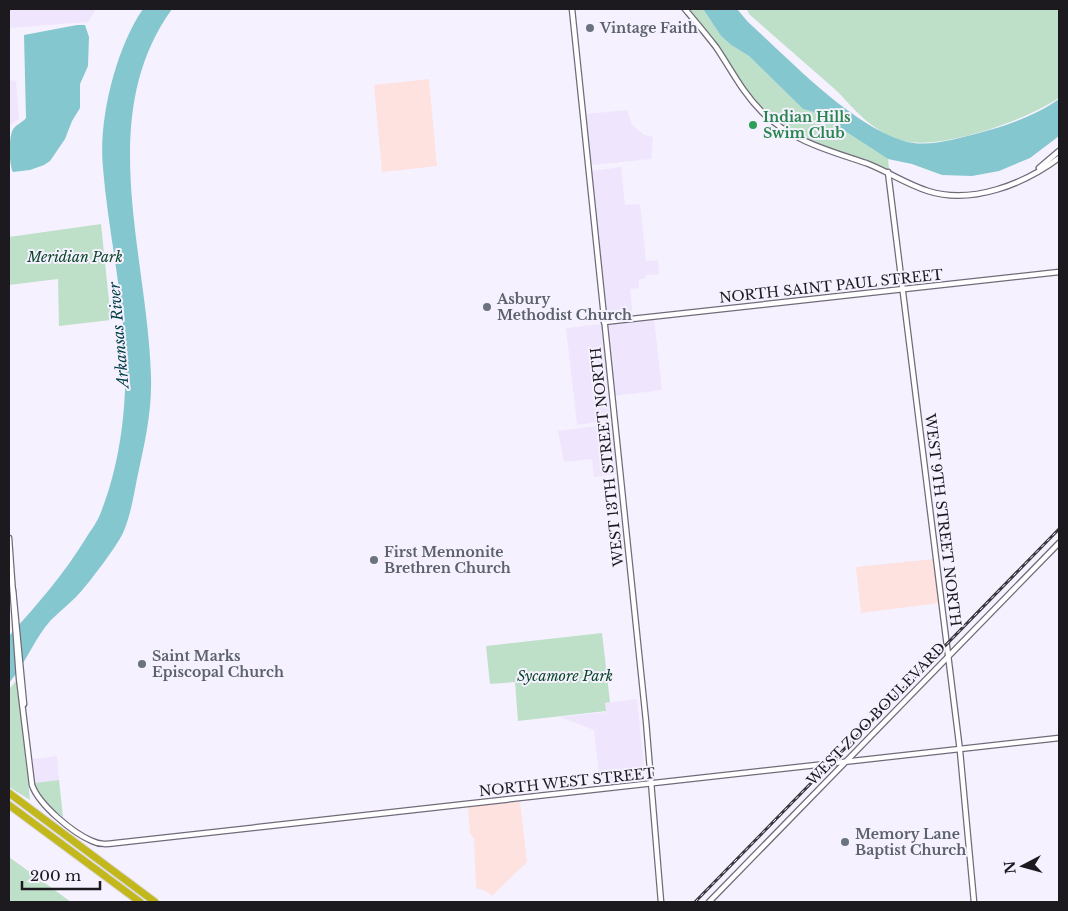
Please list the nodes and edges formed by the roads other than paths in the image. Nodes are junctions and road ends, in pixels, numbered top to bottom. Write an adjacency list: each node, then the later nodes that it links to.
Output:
1 (572, 9): 9 (main road, WEST 13TH STREET NORTH)
2 (685, 9): 5 (main road)
3 (1059, 151): 6 (main road)
4 (1059, 158): 6 (main road)
5 (888, 172): 6 (main road); 8 (main road, WEST 9TH STREET NORTH)
6 (1034, 172)
7 (1059, 272): 8 (main road, NORTH SAINT PAUL STREET)
8 (903, 289): 9 (main road, NORTH SAINT PAUL STREET); 12 (main road, WEST 9TH STREET NORTH)
9 (604, 322): 16 (main road, WEST 13TH STREET NORTH)
10 (9, 538): 16 (main road, NORTH WEST STREET)
11 (1059, 543): 12 (main road, WEST ZOO BOULEVARD)
12 (948, 656): 14 (main road, WEST 9TH STREET NORTH); 15 (main road, WEST ZOO BOULEVARD)
13 (1059, 738): 14 (main road, NORTH WEST STREET)
14 (960, 751): 15 (main road, NORTH WEST STREET); 23 (main road, WEST 9TH STREET NORTH)
15 (844, 763): 16 (main road, NORTH WEST STREET); 22 (main road, WEST ZOO BOULEVARD)
16 (652, 784): 21 (main road, WEST 13TH STREET NORTH)
17 (9, 793): 20 (highway)
18 (9, 805): 19 (highway)
19 (140, 902)
20 (155, 902)
21 (661, 902)
22 (709, 902)
23 (974, 902)

